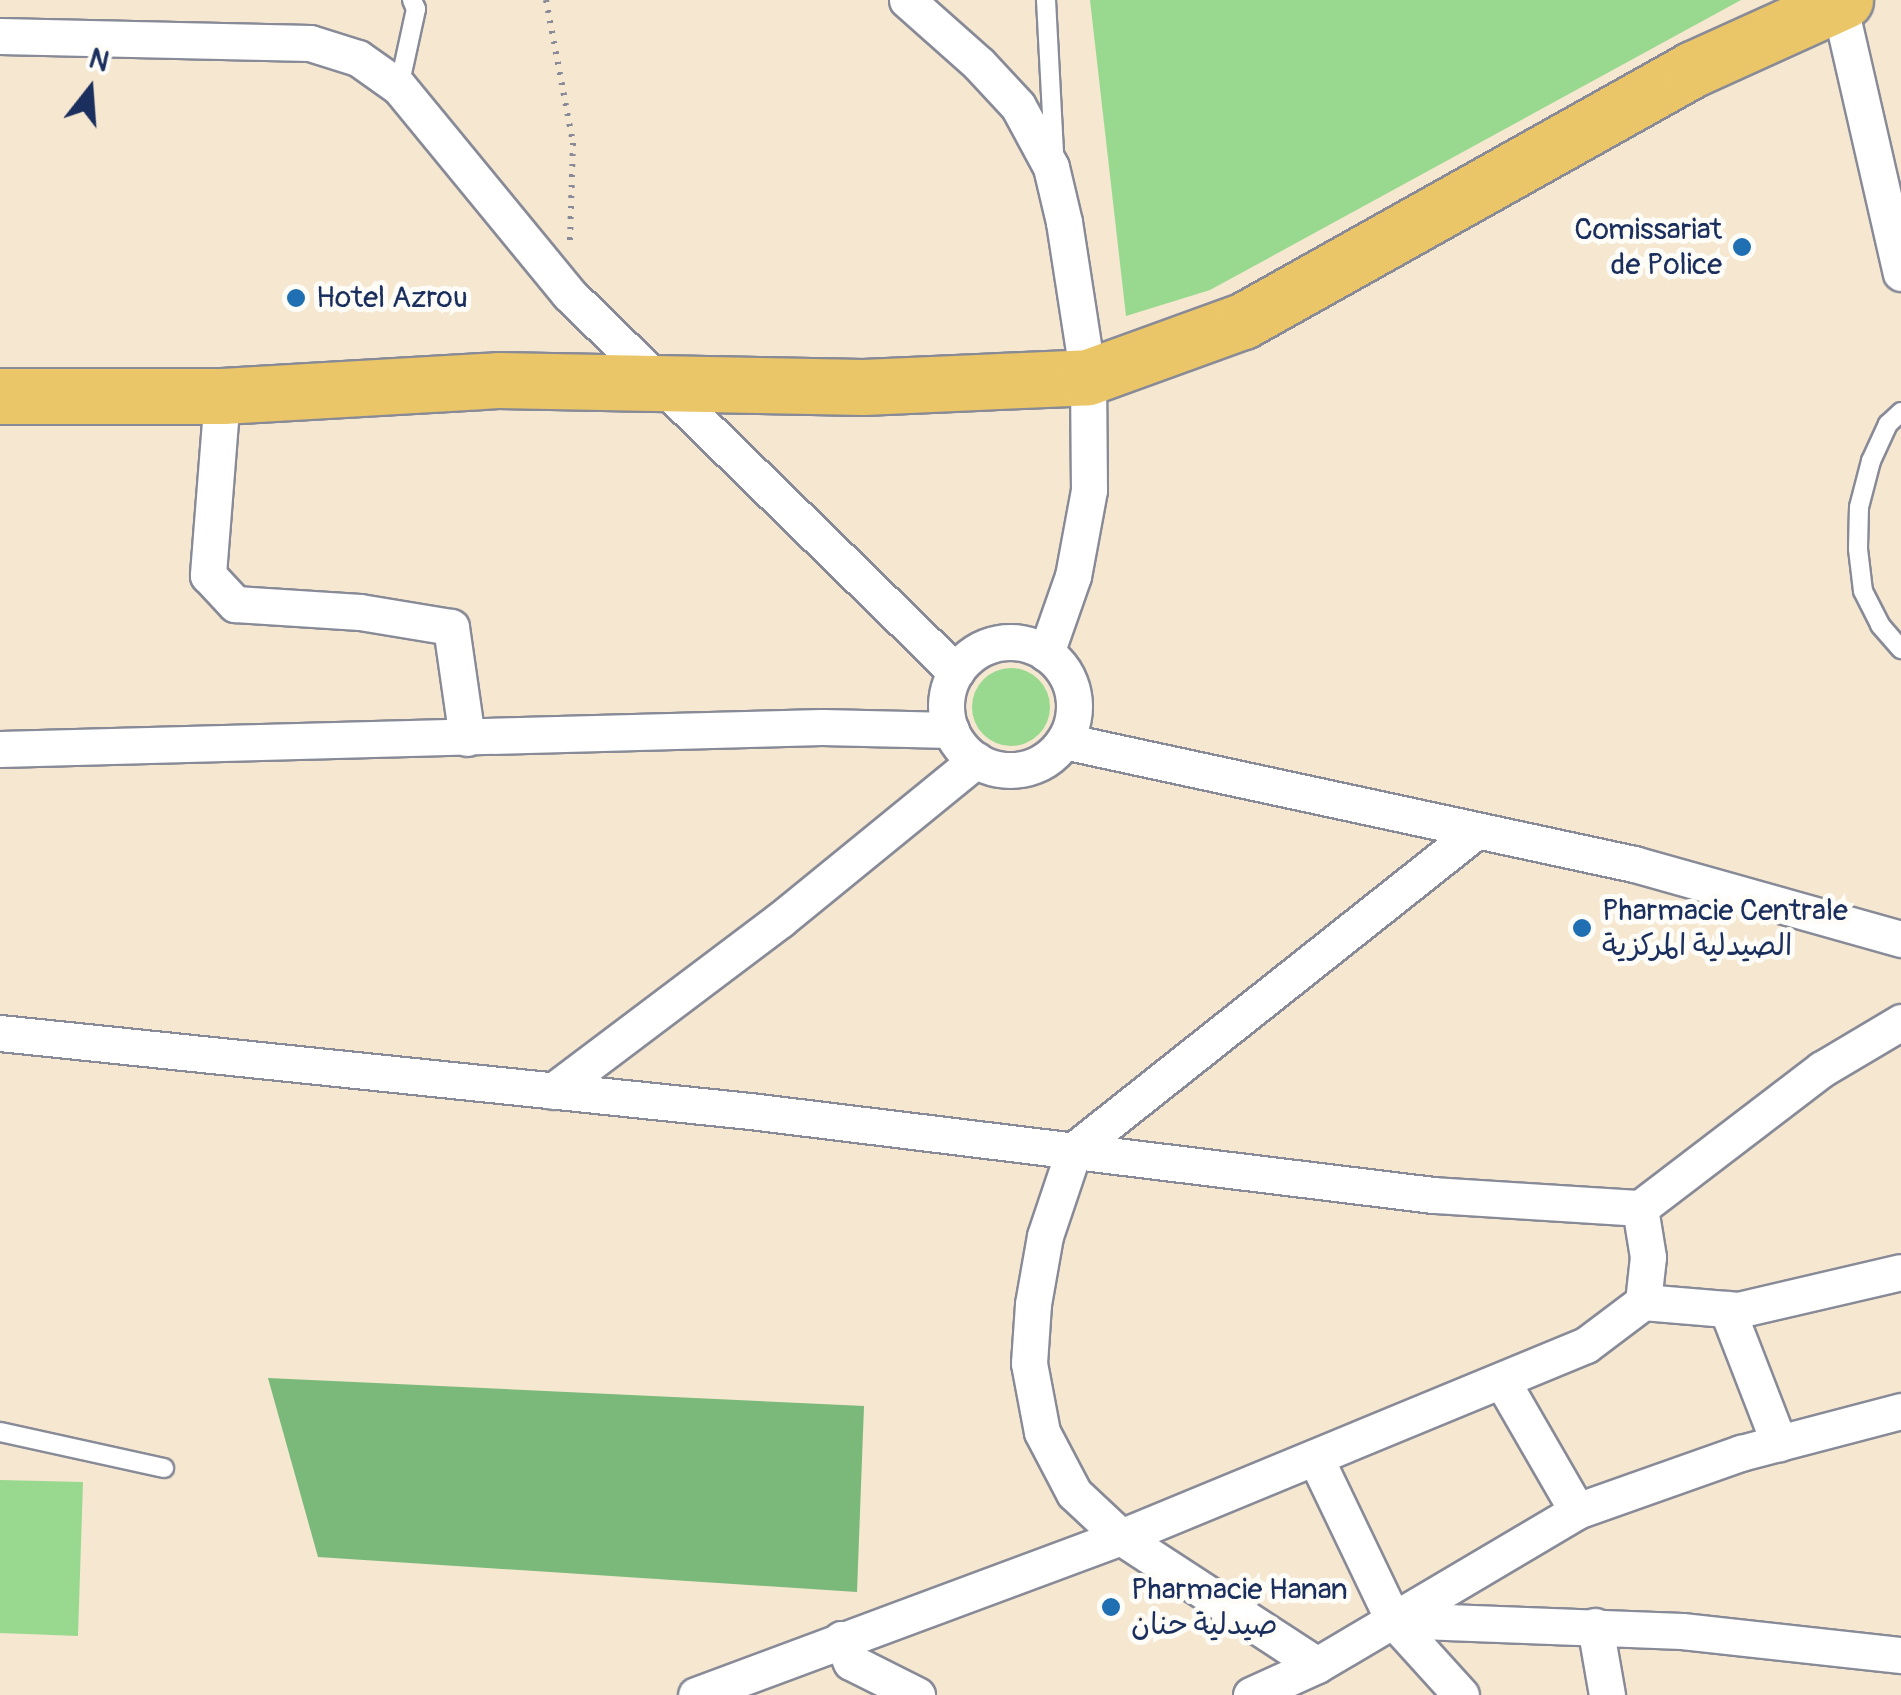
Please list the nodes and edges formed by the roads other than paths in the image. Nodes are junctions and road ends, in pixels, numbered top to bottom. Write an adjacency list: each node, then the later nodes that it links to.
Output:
1 (412, 0): 6 (lane)
2 (906, 0): 7 (street)
3 (1046, 0): 7 (lane)
4 (1842, 2): 8 (street); 9 (main road)
5 (0, 36): 6 (street)
6 (399, 87): 10 (street)
7 (1056, 184): 9 (street)
8 (1901, 273)
9 (1088, 377): 10 (main road); 15 (street)
10 (654, 382): 12 (main road); 16 (street)
11 (0, 396): 12 (main road)
12 (222, 396): 18 (street)
13 (1901, 412): 14 (lane)
14 (1901, 649)
15 (1046, 653): 16 (street); 19 (street)
16 (956, 672): 17 (street)
17 (951, 730): 18 (street); 21 (street)
18 (467, 738): 20 (street)
19 (1064, 741): 21 (street); 22 (street)
20 (0, 749)
21 (976, 760): 26 (street)
22 (1476, 831): 23 (street); 27 (street)
23 (1901, 939)
24 (1901, 1022): 28 (street)
25 (0, 1033): 26 (street)
26 (553, 1091): 27 (street)
27 (1074, 1150): 28 (street); 39 (street)
28 (1640, 1208): 30 (street)
29 (1901, 1272): 31 (street)
30 (1643, 1302): 31 (street); 32 (street)
31 (1727, 1309): 35 (street)
32 (1502, 1381): 36 (street); 38 (street)
33 (1901, 1411): 35 (street)
34 (0, 1432): 37 (lane)
35 (1779, 1443): 38 (street)
36 (1316, 1459): 39 (street); 40 (street)
37 (164, 1468)
38 (1576, 1511): 40 (street)
39 (1121, 1537): 42 (street); 44 (street)
40 (1393, 1620): 41 (street); 44 (street); 48 (street)
41 (1596, 1626): 43 (street); 49 (street)
42 (841, 1639): 45 (street); 46 (street)
43 (1901, 1655)
44 (1317, 1665): 47 (street)
45 (696, 1695)
46 (918, 1695)
47 (1250, 1695)
48 (1462, 1695)
49 (1608, 1695)

